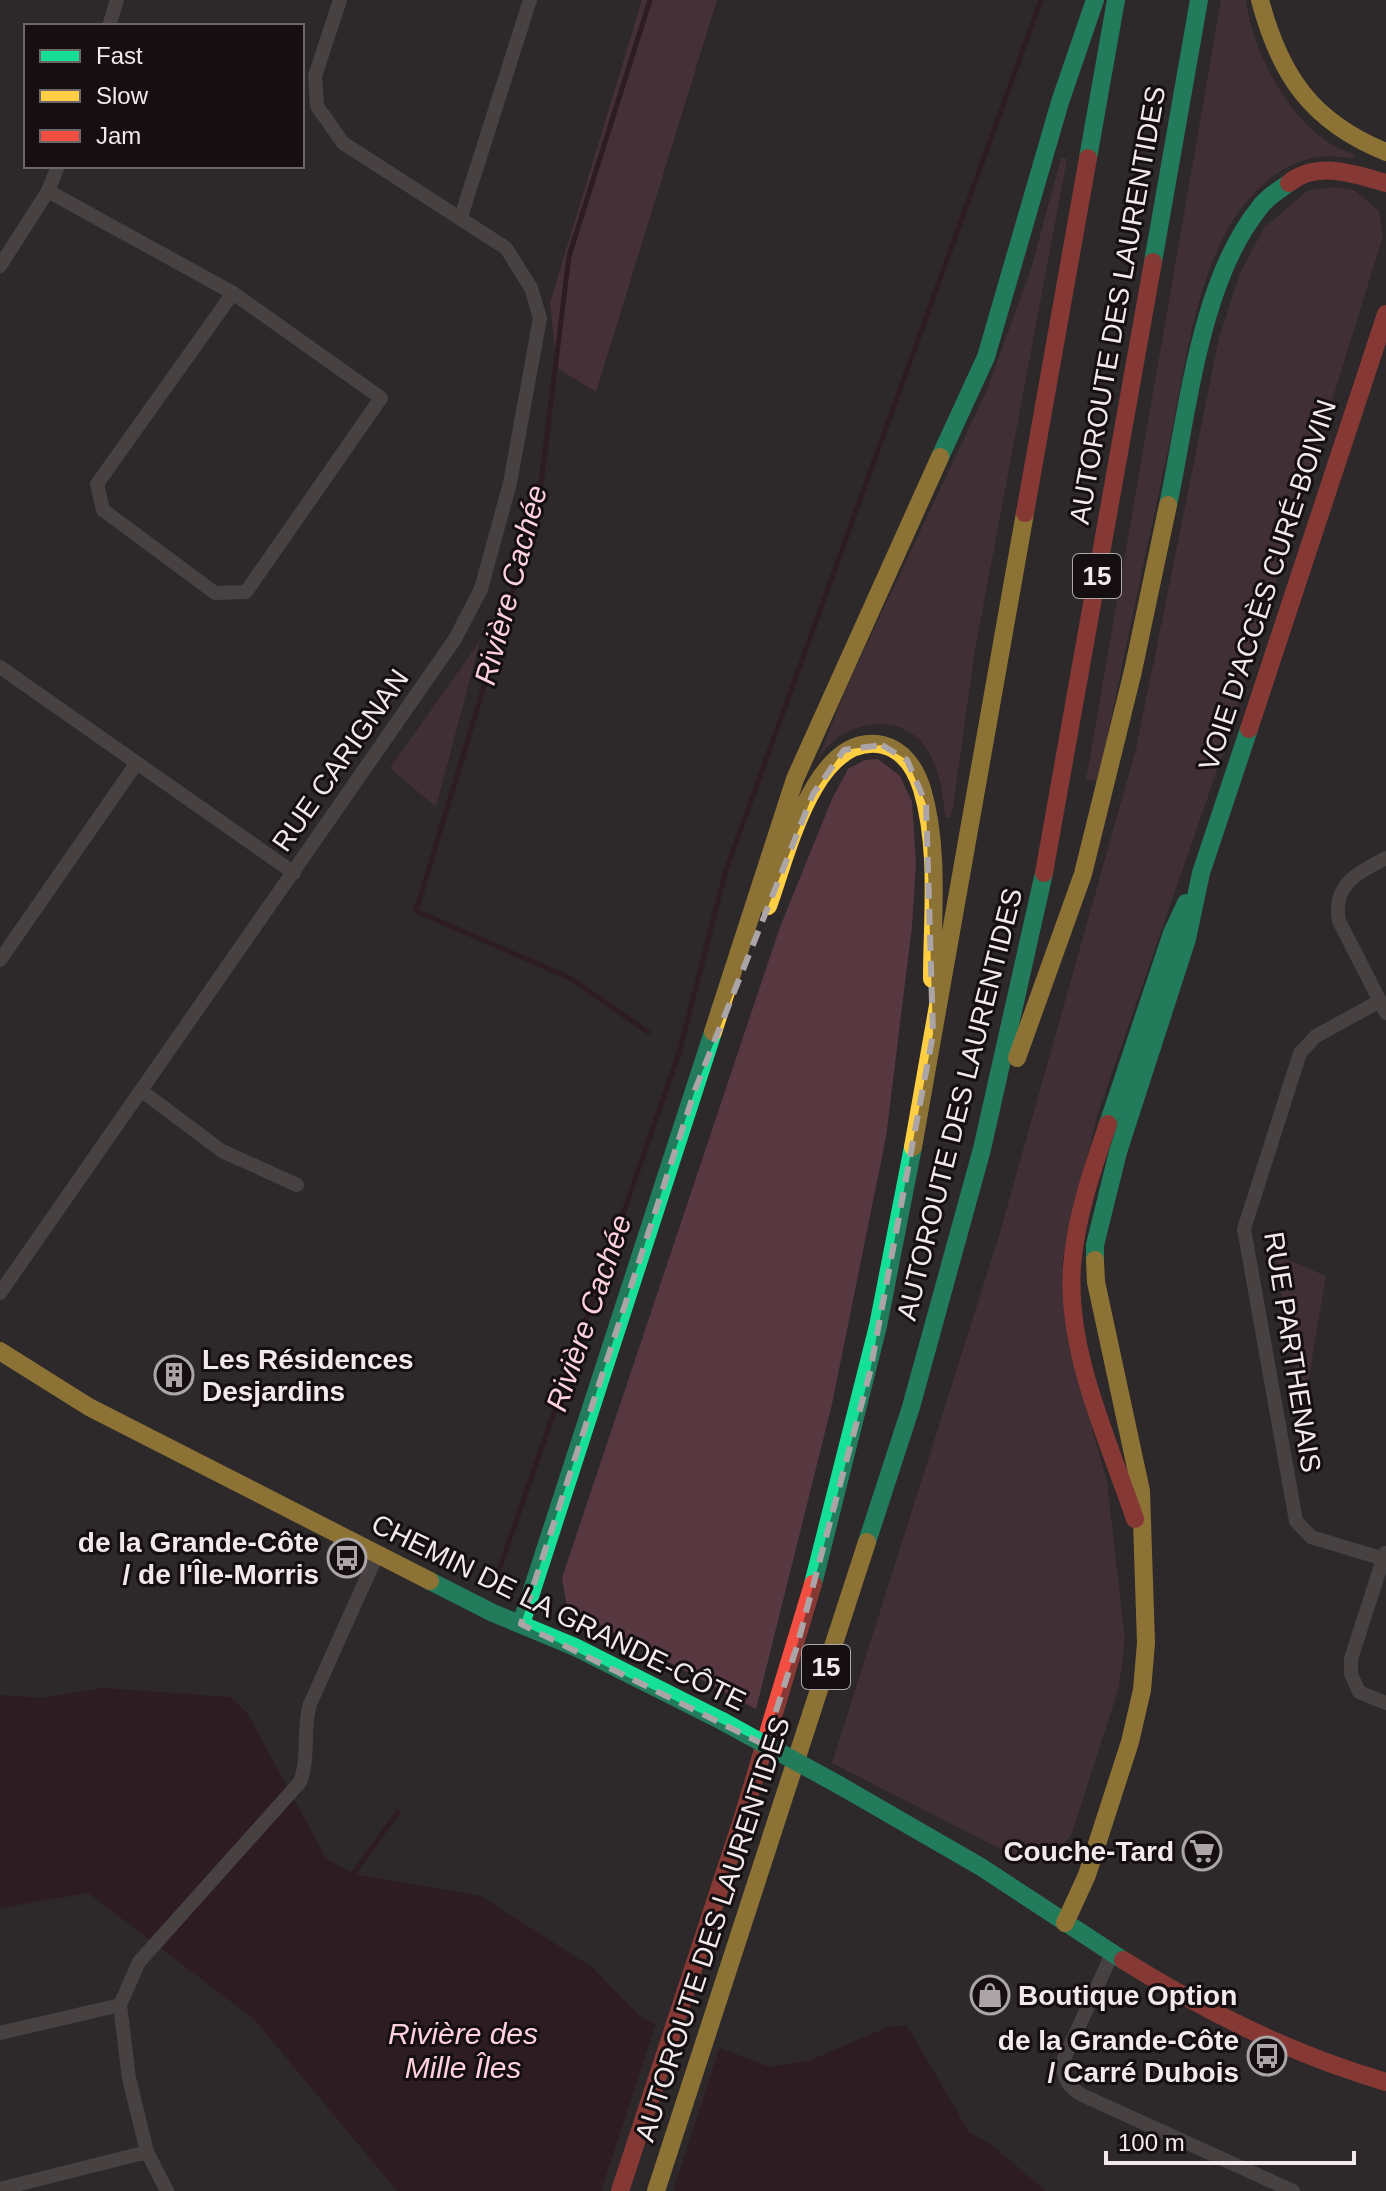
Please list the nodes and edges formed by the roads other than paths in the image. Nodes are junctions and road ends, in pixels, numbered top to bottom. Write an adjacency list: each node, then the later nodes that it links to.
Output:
1 (117, 0): 8 (street)
2 (340, 0): 13 (street, RUE CARIGNAN)
3 (530, 0): 13 (street)
4 (1095, 0): 25 (main road)
5 (1116, 0): 24 (main road, AUTOROUTE DES LAURENTIDES / 15)
6 (1199, 0): 27 (main road, AUTOROUTE DES LAURENTIDES / 15)
7 (1260, 0): 9 (main road)
8 (110, 24)
9 (1386, 152)
10 (57, 168): 12 (street)
11 (1386, 183): 27 (main road)
12 (48, 191): 14 (street); 15 (street)
13 (461, 217): 20 (street, RUE CARIGNAN)
14 (0, 266)
15 (233, 293): 15 (street)
16 (1386, 314): 21 (main road, VOIE D'ACCÈS CURÉ-BOIVIN)
17 (0, 667): 18 (street)
18 (136, 764): 20 (street); 22 (street)
19 (1386, 858): 23 (street)
20 (294, 873): 26 (street, RUE CARIGNAN)
21 (1201, 873): 31 (main road, VOIE D'ACCÈS CURÉ-BOIVIN); 31 (main road, VOIE D'ACCÈS CURÉ-BOIVIN)
22 (0, 960)
23 (1383, 1007): 33 (street, RUE PARTHENAIS)
24 (933, 1034): 25 (main road); 44 (main road, AUTOROUTE DES LAURENTIDES / 15)
25 (695, 1090): 34 (main road)
26 (143, 1092): 28 (street); 29 (street, RUE CARIGNAN)
27 (982, 1149): 45 (main road, AUTOROUTE DES LAURENTIDES / 15)
28 (297, 1185)
29 (0, 1293)
30 (0, 1351): 32 (main road, CHEMIN DE LA GRANDE-CÔTE)
31 (1141, 1538): 36 (main road, VOIE D'ACCÈS CURÉ-BOIVIN)
32 (377, 1555): 34 (main road, CHEMIN DE LA GRANDE-CÔTE); 38 (street)
33 (1385, 1555): 35 (street)
34 (521, 1624): 36 (main road, CHEMIN DE LA GRANDE-CÔTE, bridge)
35 (1386, 1703)
36 (1065, 1923): 37 (main road, CHEMIN DE LA GRANDE-CÔTE)
37 (1112, 1954): 40 (main road, CHEMIN DE LA GRANDE-CÔTE); 46 (street)
38 (120, 2005): 39 (street); 41 (street)
39 (0, 2033)
40 (1386, 2082)
41 (147, 2152): 42 (street); 43 (street)
42 (0, 2189)
43 (167, 2191)
44 (620, 2191)
45 (656, 2191)
46 (1293, 2191)

